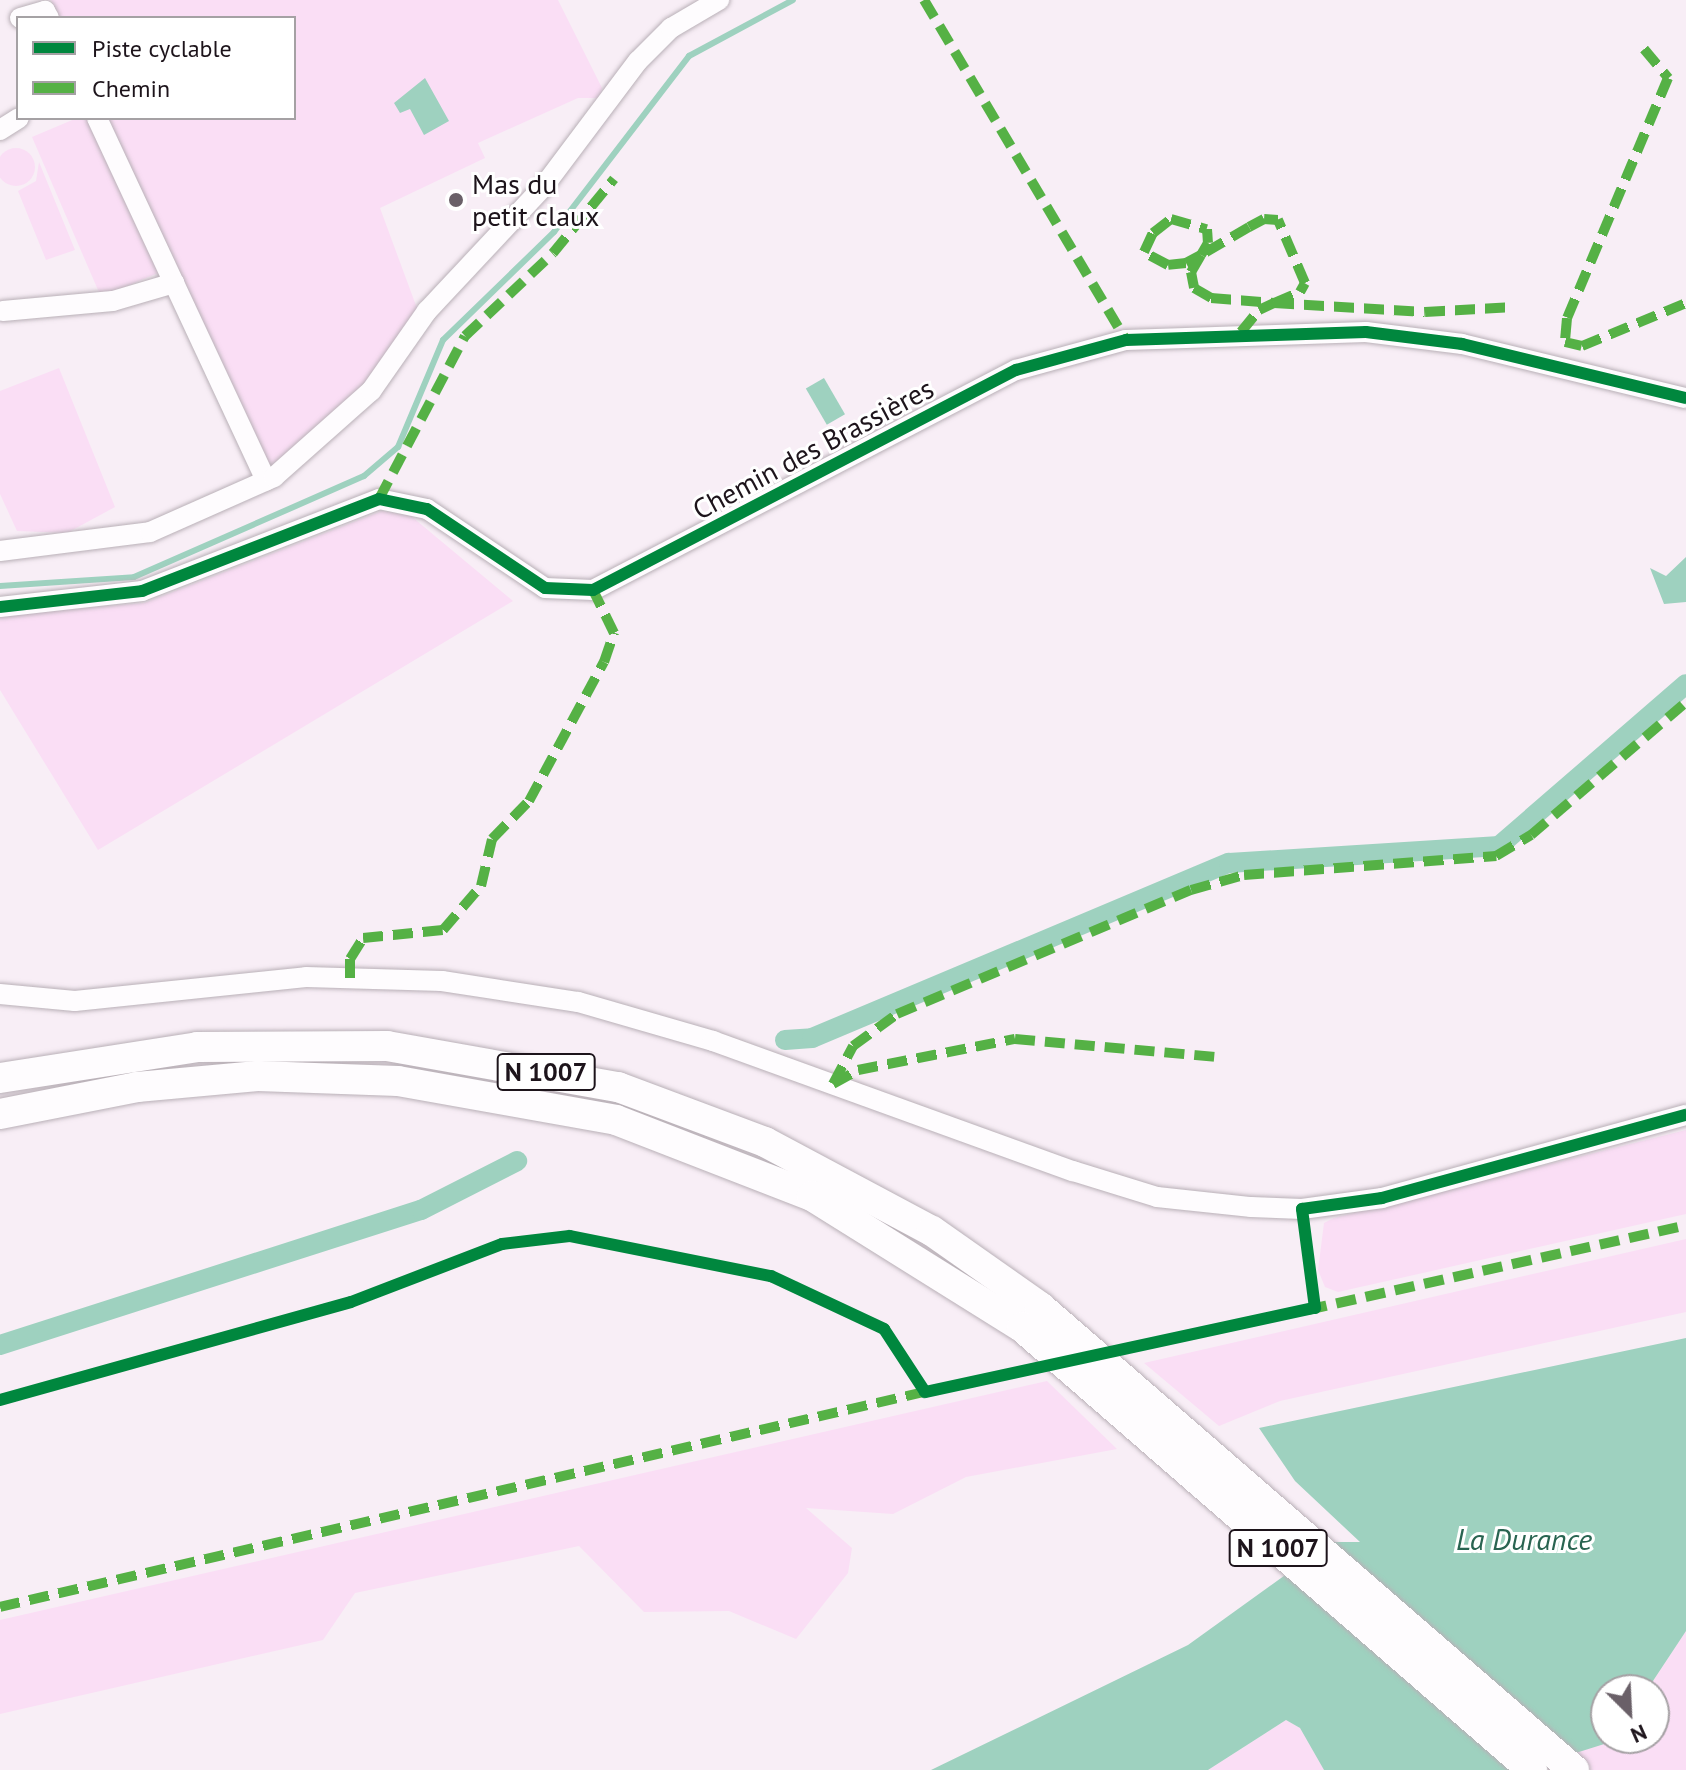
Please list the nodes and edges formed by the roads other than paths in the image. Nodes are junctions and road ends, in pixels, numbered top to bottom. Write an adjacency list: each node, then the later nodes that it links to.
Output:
1 (719, 0): 8 (street)
2 (26, 16): 3 (street)
3 (48, 16)
4 (98, 120): 5 (street)
5 (174, 283): 6 (street); 8 (street)
6 (3, 311)
7 (1686, 398): 10 (street, Chemin des Brassières)
8 (266, 481): 9 (street)
9 (0, 551)
10 (0, 607)
11 (0, 994): 14 (street)
12 (0, 1078): 15 (highway, N 1007)
13 (0, 1114): 15 (highway, N 1007)
14 (1686, 1115)
15 (1031, 1317): 16 (highway, N 1007); 17 (highway, N 1007)
16 (1532, 1770)
17 (1574, 1770)

